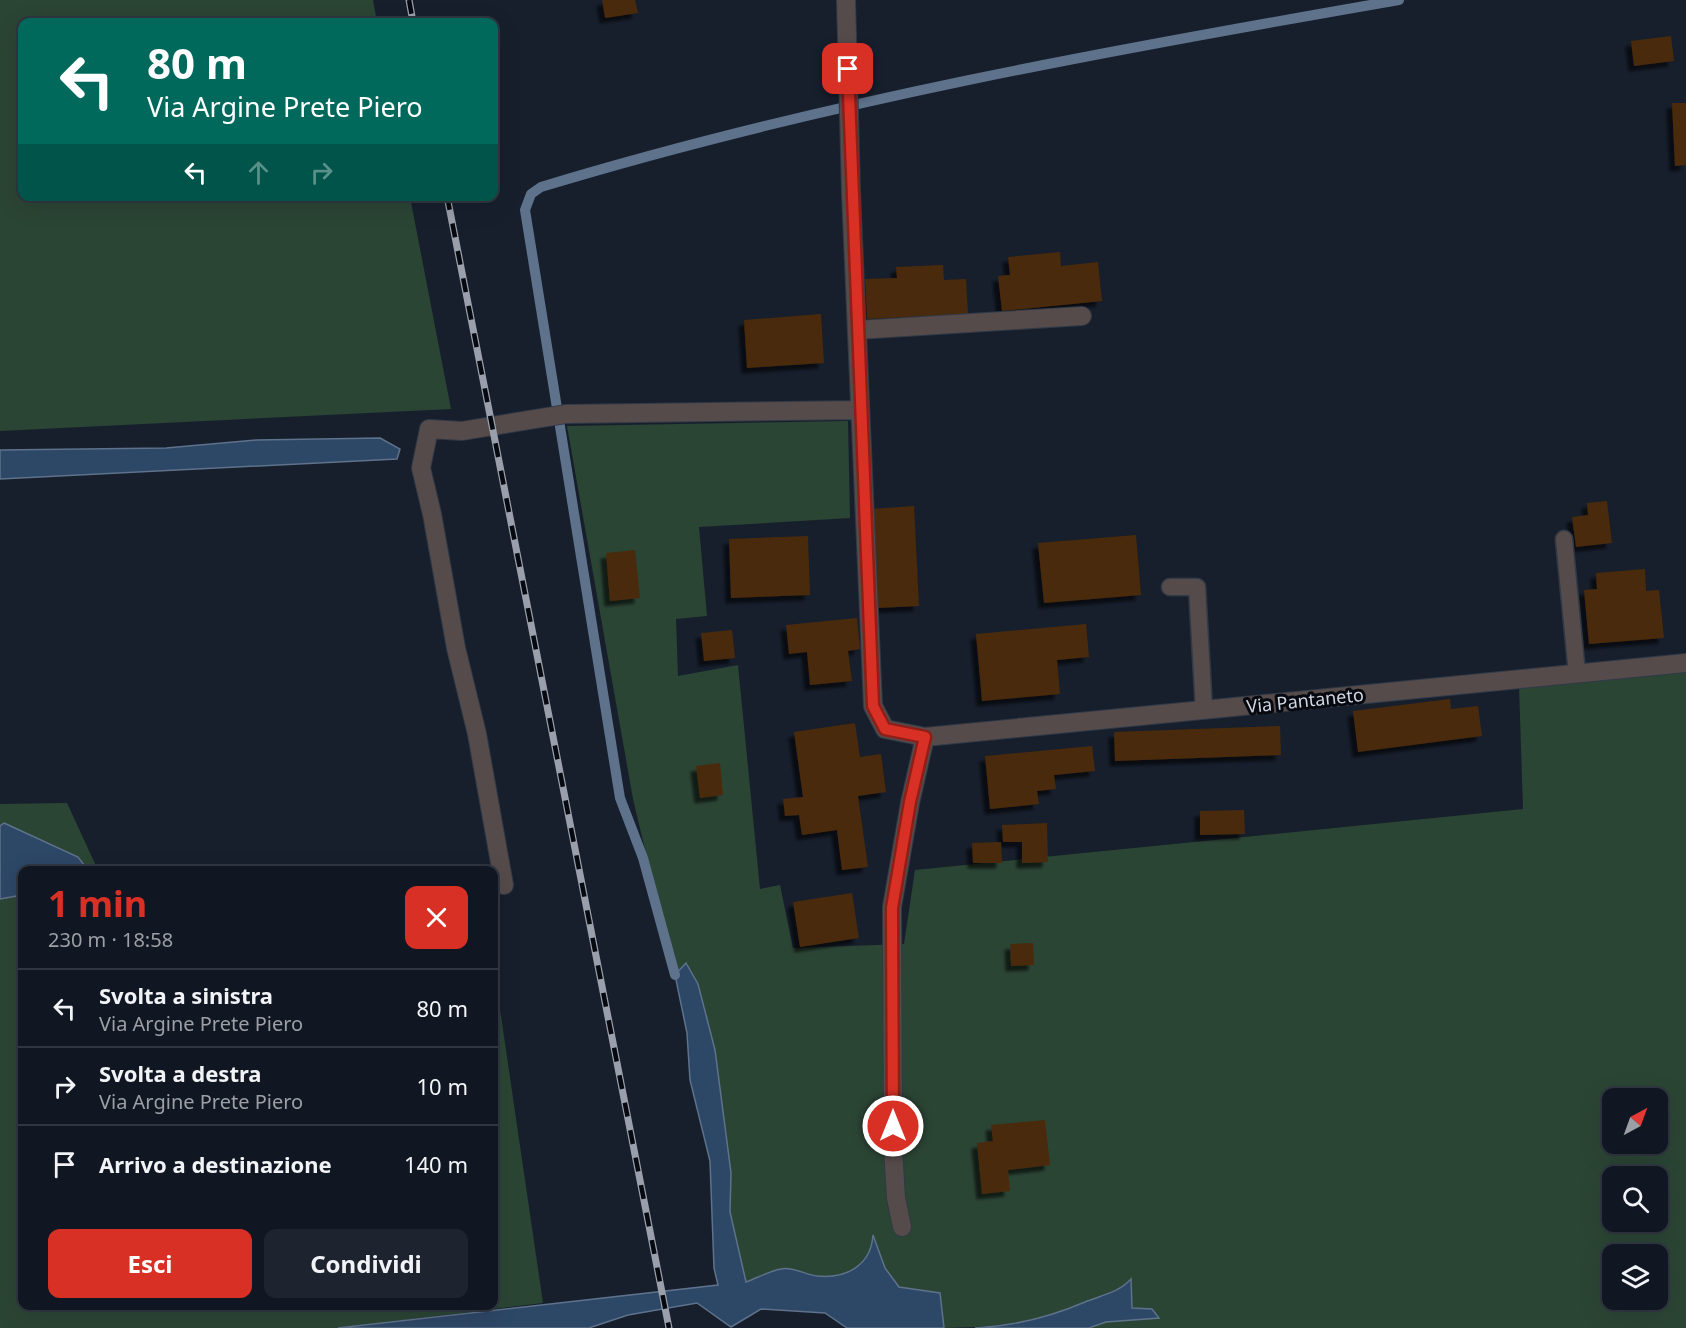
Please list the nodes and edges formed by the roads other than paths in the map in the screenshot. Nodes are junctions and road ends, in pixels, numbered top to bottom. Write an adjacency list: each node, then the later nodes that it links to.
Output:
1 (846, 0): 3 (street)
2 (1082, 316): 3 (street)
3 (857, 330): 4 (street)
4 (860, 410): 10 (street, Via Pantaneto); 11 (street)
5 (1564, 539): 8 (lane)
6 (1170, 587): 9 (lane)
7 (1686, 663): 8 (street, Via Pantaneto)
8 (1577, 674): 9 (street, Via Pantaneto)
9 (1204, 710): 10 (street, Via Pantaneto)
10 (925, 737): 12 (street)
11 (504, 885)
12 (902, 1227)

